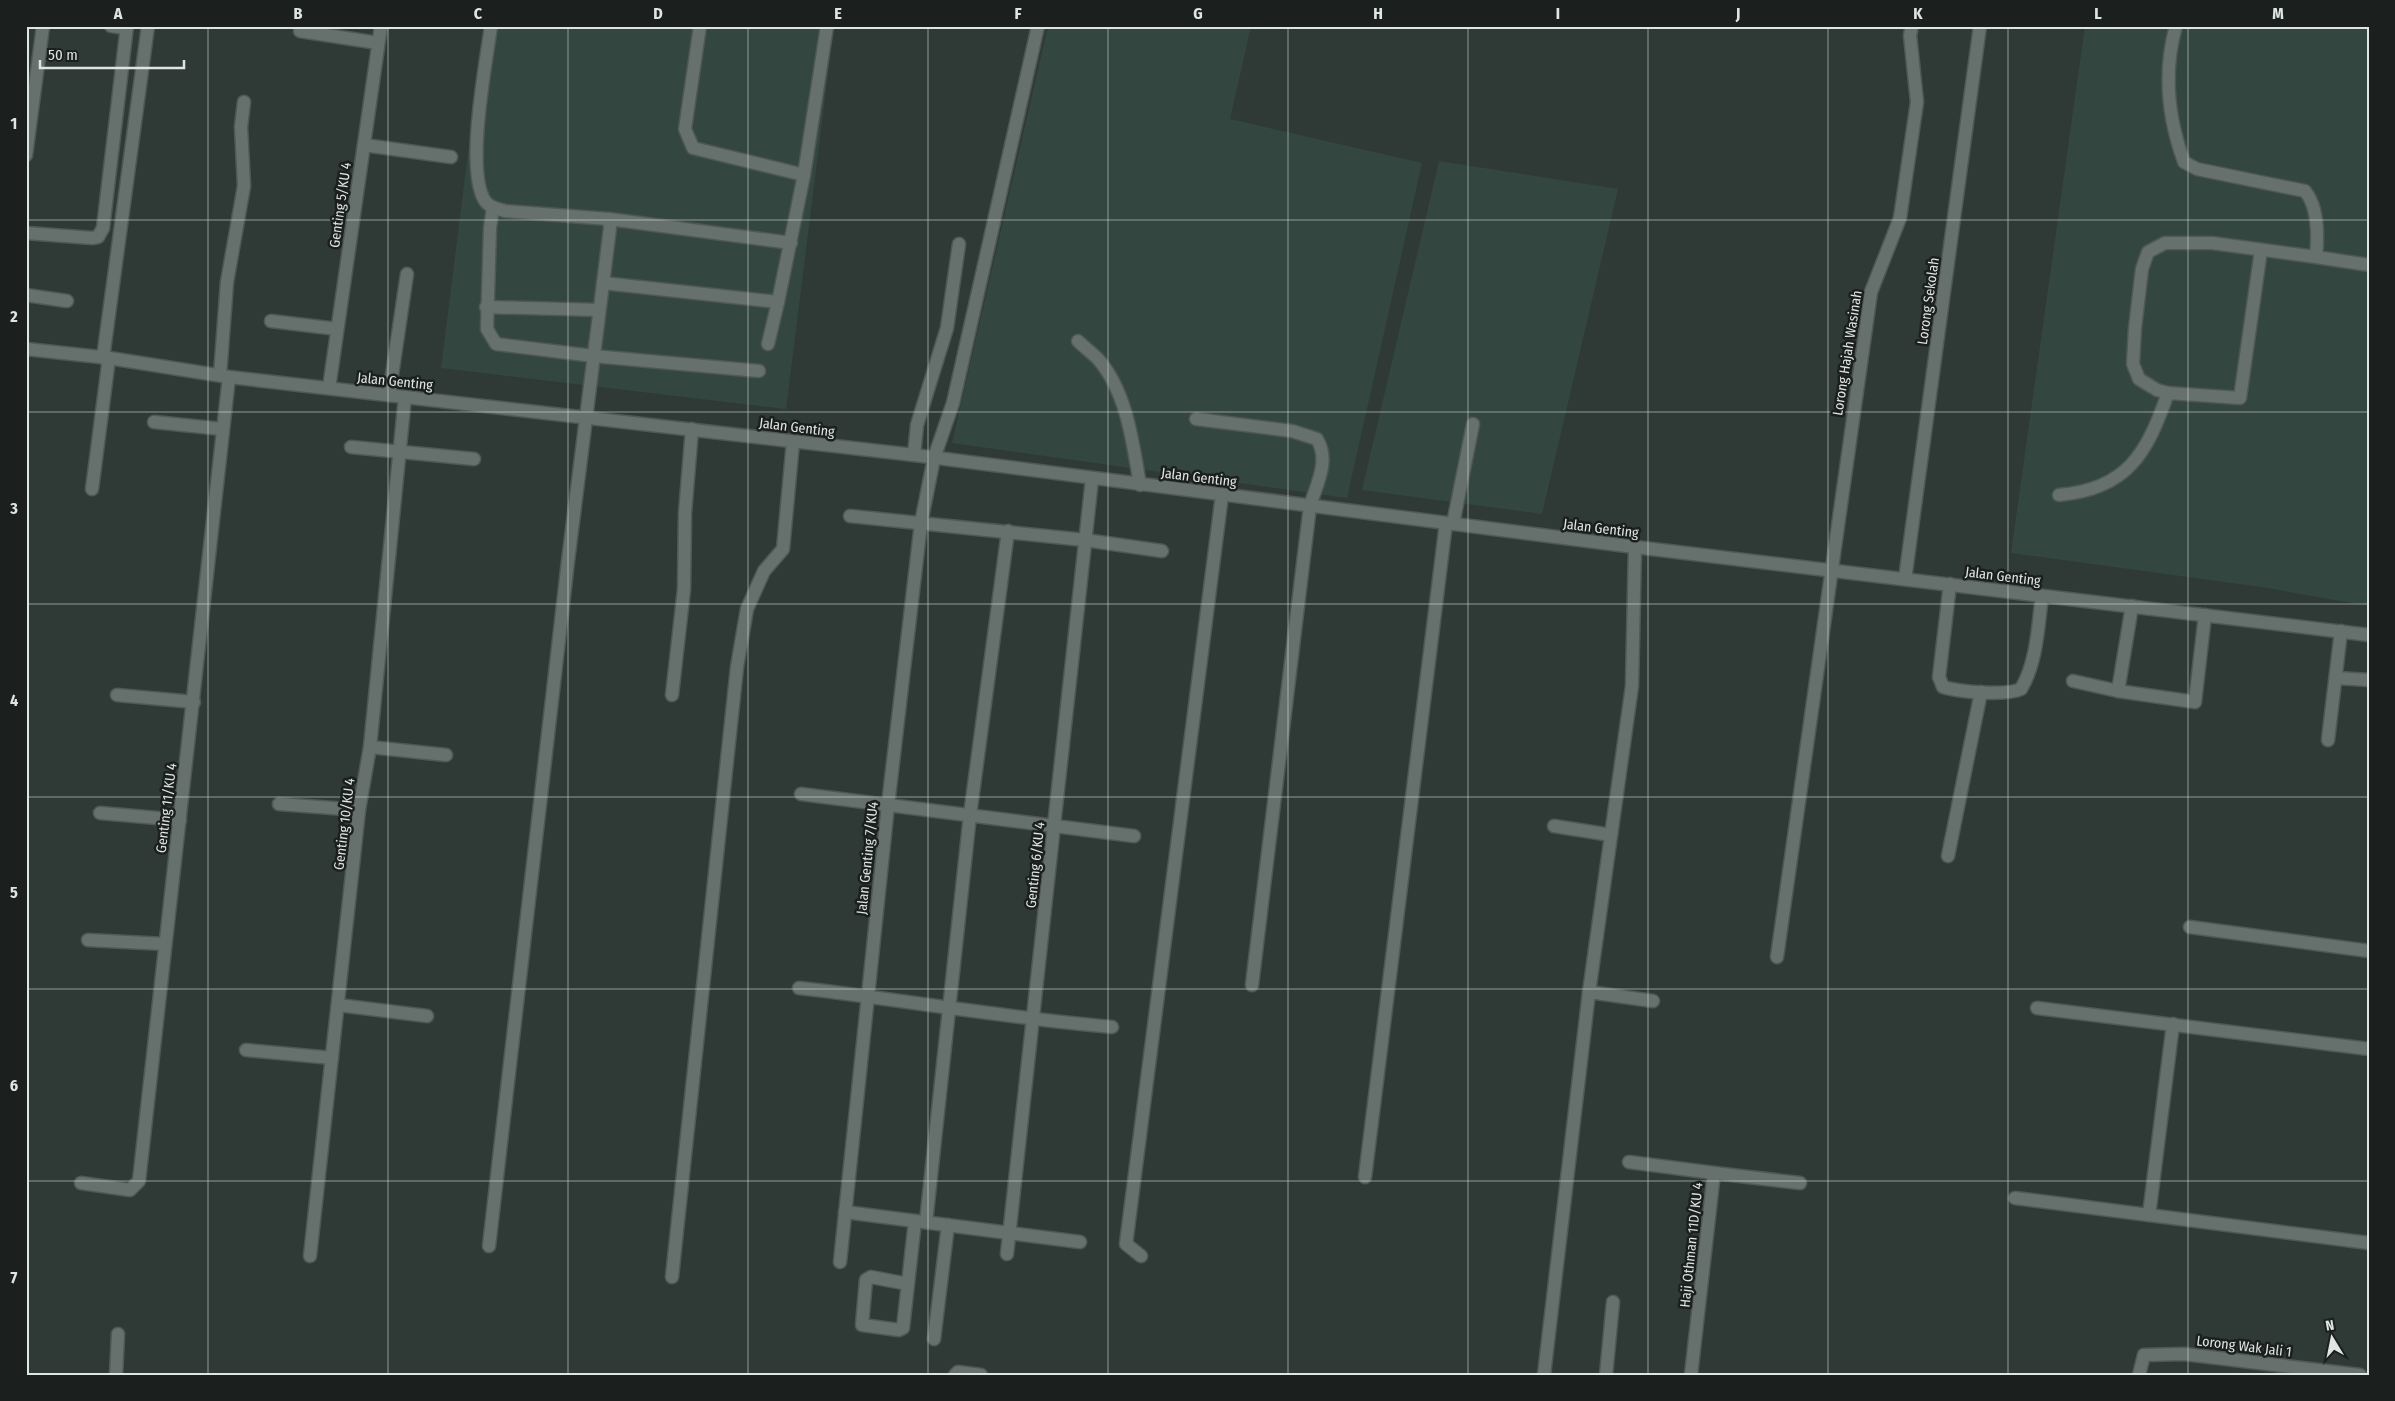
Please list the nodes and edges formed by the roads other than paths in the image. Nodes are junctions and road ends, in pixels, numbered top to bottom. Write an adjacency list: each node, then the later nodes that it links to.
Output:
1 (43, 26): 17 (street)
2 (111, 26): 12 (street)
3 (148, 26): 41 (street)
4 (381, 26): 14 (street, Genting 5/KU 4)
5 (491, 26): 20 (street)
6 (700, 26): 19 (street)
7 (827, 26): 19 (street)
8 (1038, 26): 58 (street, Jalan Genting 7/KU4)
9 (1912, 26): 73 (street, Lorong Hajah Wasinah)
10 (1980, 26): 74 (street, Lorong Sekolah)
11 (2176, 26): 26 (street)
12 (126, 27): 22 (street)
13 (300, 31): 14 (street)
14 (378, 43): 16 (street, Genting 5/KU 4)
15 (244, 102): 43 (street, Genting 11/KU 4)
16 (364, 145): 18 (street); 36 (street, Genting 5/KU 4)
17 (26, 155)
18 (451, 157)
19 (804, 175): 23 (street)
20 (493, 208): 21 (street); 33 (street)
21 (609, 219): 23 (street); 29 (street)
22 (26, 233)
23 (791, 243): 32 (street)
24 (959, 244): 57 (street)
25 (2261, 250): 26 (street); 45 (street); 45 (street)
26 (2316, 257): 27 (street)
27 (2369, 266)
28 (407, 274): 46 (street)
29 (603, 283): 32 (street); 34 (street)
30 (26, 295): 31 (street)
31 (67, 302)
32 (778, 302): 38 (street)
33 (486, 307): 34 (street); 40 (street)
34 (599, 310): 40 (street)
35 (271, 321): 36 (street)
36 (337, 329): 44 (street, Genting 5/KU 4)
37 (1078, 341): 61 (street)
38 (768, 344)
39 (26, 349): 41 (street, Jalan Genting)
40 (593, 356): 42 (street); 48 (street)
41 (106, 358): 43 (street, Jalan Genting); 62 (street)
42 (758, 371)
43 (224, 376): 44 (street, Jalan Genting); 52 (street, Genting 11/KU 4)
44 (329, 388): 46 (street, Jalan Genting)
45 (2168, 393): 64 (street)
46 (388, 395): 47 (street, Jalan Genting)
47 (405, 397): 48 (street, Jalan Genting); 56 (street, Genting 10/KU 4)
48 (585, 417): 53 (street, Jalan Genting); 137 (street)
49 (1196, 419): 65 (street)
50 (154, 422): 52 (street)
51 (1473, 424): 68 (street)
52 (222, 429): 88 (street, Genting 11/KU 4)
53 (692, 429): 54 (street, Jalan Genting); 87 (street)
54 (793, 442): 57 (street, Jalan Genting); 142 (street)
55 (351, 447): 56 (street)
56 (399, 453): 59 (street); 90 (street, Genting 10/KU 4)
57 (914, 455): 58 (street, Jalan Genting)
58 (934, 458): 60 (street, Jalan Genting); 67 (street, Jalan Genting 7/KU4)
59 (474, 459)
60 (1092, 479): 61 (street, Jalan Genting); 70 (street, Genting 6/KU 4)
61 (1140, 485): 63 (street, Jalan Genting)
62 (92, 489)
63 (1222, 495): 65 (street, Jalan Genting); 140 (street)
64 (2059, 495)
65 (1310, 506): 68 (street, Jalan Genting); 109 (street)
66 (850, 516): 67 (street)
67 (921, 523): 69 (street); 94 (street, Jalan Genting 7/KU4)
68 (1450, 523): 71 (street, Jalan Genting); 126 (street)
69 (1008, 532): 70 (street); 97 (street)
70 (1085, 540): 72 (street); 99 (street, Genting 6/KU 4)
71 (1635, 547): 73 (street, Jalan Genting); 101 (street)
72 (1162, 551)
73 (1830, 570): 74 (street, Jalan Genting); 108 (street, Lorong Hajah Wasinah)
74 (1905, 579): 75 (street, Jalan Genting)
75 (1950, 584): 76 (street, Jalan Genting); 85 (street)
76 (2042, 596): 77 (street, Jalan Genting); 85 (street)
77 (2132, 606): 78 (street, Jalan Genting); 84 (street)
78 (2205, 615): 79 (street, Jalan Genting); 84 (street)
79 (2340, 631): 80 (street, Jalan Genting); 81 (street)
80 (2369, 635)
81 (2336, 678): 82 (street); 89 (street)
82 (2369, 680)
83 (2073, 681): 84 (street)
84 (2118, 691)
85 (1981, 692): 103 (street)
86 (117, 695): 88 (street)
87 (672, 695)
88 (194, 702): 98 (street, Genting 11/KU 4)
89 (2328, 740)
90 (370, 747): 91 (street); 95 (street, Genting 10/KU 4)
91 (446, 755)
92 (801, 794): 94 (street)
93 (279, 804): 95 (street)
94 (888, 805): 97 (street); 112 (street, Jalan Genting 7/KU4)
95 (359, 810): 114 (street, Genting 10/KU 4)
96 (100, 813): 98 (street)
97 (970, 815): 99 (street); 115 (street)
98 (180, 820): 106 (street, Genting 11/KU 4)
99 (1054, 825): 102 (street); 118 (street, Genting 6/KU 4)
100 (1554, 826): 101 (street)
101 (1611, 834): 111 (street)
102 (1134, 836)
103 (1948, 856)
104 (2190, 927): 107 (street)
105 (88, 940): 106 (street)
106 (165, 944): 127 (street, Genting 11/KU 4)
107 (2369, 950)
108 (1777, 957)
109 (1252, 985)
110 (799, 988): 112 (street)
111 (1589, 992): 113 (street); 150 (street)
112 (868, 996): 115 (street); 130 (street, Jalan Genting 7/KU4)
113 (1653, 1001)
114 (338, 1005): 117 (street); 123 (street, Genting 10/KU 4)
115 (949, 1008): 118 (street); 132 (street)
116 (2037, 1008): 119 (street)
117 (427, 1016)
118 (1033, 1020): 120 (street); 134 (street, Genting 6/KU 4)
119 (2173, 1024): 121 (street); 131 (street)
120 (1112, 1027)
121 (2369, 1049)
122 (246, 1050): 123 (street)
123 (332, 1058): 139 (street, Genting 10/KU 4)
124 (1629, 1162): 125 (street, Haji Othman 11D/KU 4)
125 (1714, 1173): 128 (street); 152 (street, Haji Othman 11D/KU 4)
126 (1365, 1177)
127 (81, 1183)
128 (1800, 1183)
129 (2015, 1198): 131 (street)
130 (845, 1212): 132 (street); 141 (street, Jalan Genting 7/KU4)
131 (2149, 1215): 136 (street)
132 (921, 1222): 133 (street); 143 (street)
133 (948, 1225): 134 (street); 146 (street)
134 (1010, 1233): 135 (street); 138 (street, Genting 6/KU 4)
135 (1080, 1242)
136 (2369, 1243)
137 (489, 1246)
138 (1007, 1254)
139 (310, 1256)
140 (1141, 1256)
141 (840, 1262)
142 (672, 1277)
143 (908, 1284): 143 (street)
144 (1613, 1302): 151 (street)
145 (118, 1334): 147 (street)
146 (934, 1340)
147 (116, 1375)
148 (955, 1375): 149 (street)
149 (981, 1375)
150 (1544, 1375)
151 (1606, 1375)
152 (1691, 1375)
153 (2139, 1375): 154 (street, Lorong Wak Jali 1)
154 (2360, 1375)

